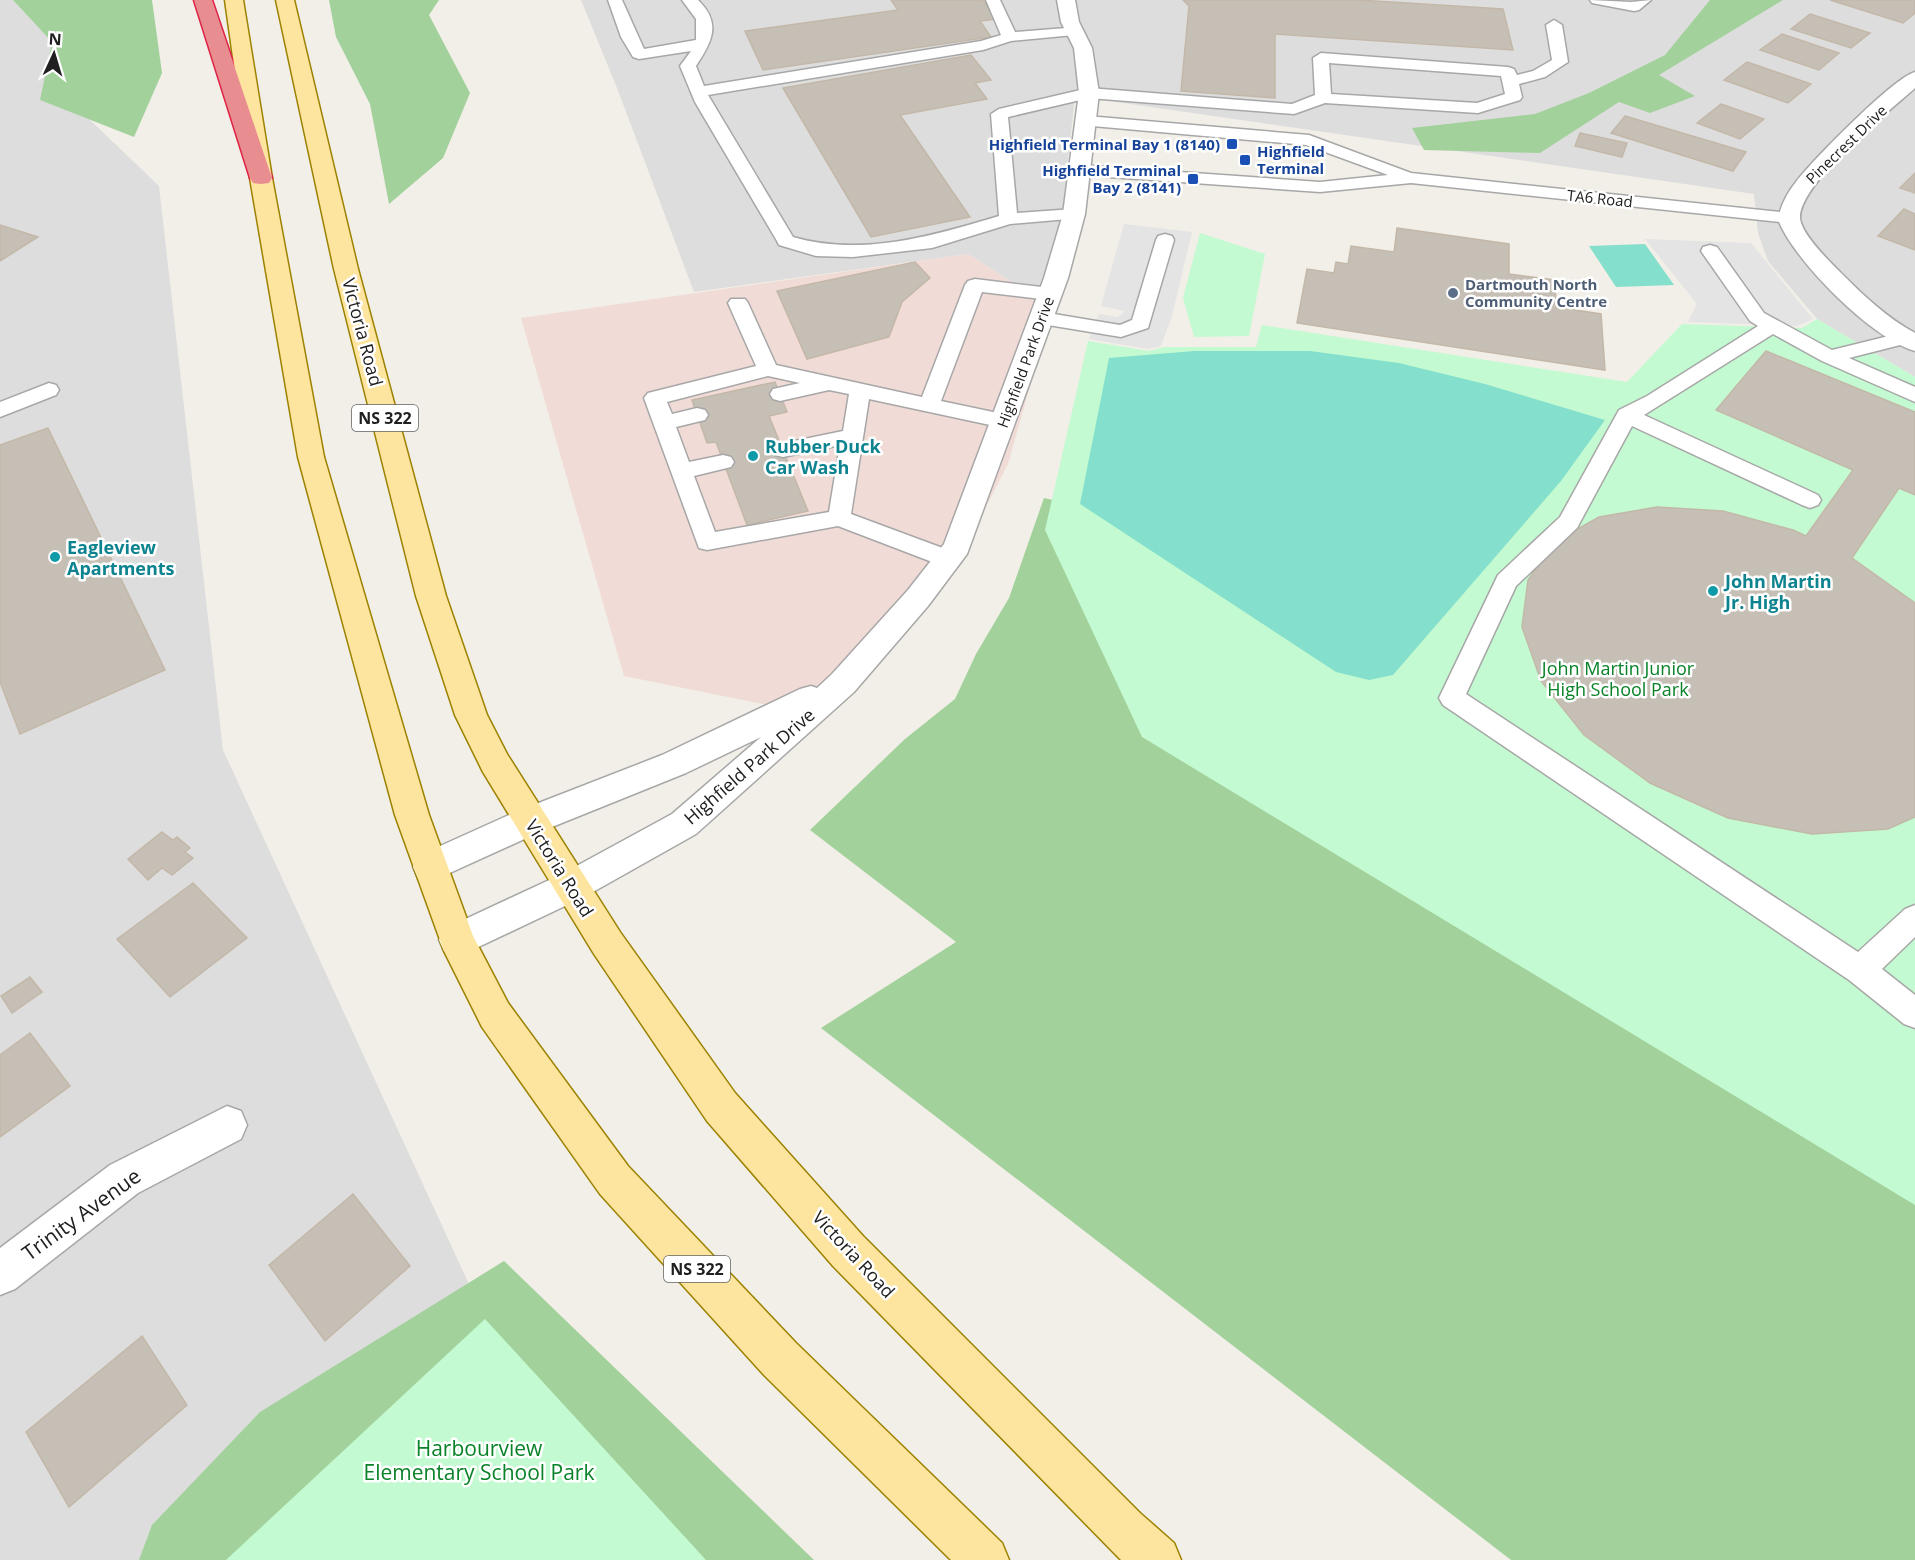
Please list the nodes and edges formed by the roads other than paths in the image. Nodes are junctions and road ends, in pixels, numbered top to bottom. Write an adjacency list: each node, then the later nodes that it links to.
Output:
1 (203, 0): 21 (highway)
2 (234, 0): 21 (main road, NS 322)
3 (285, 0): 53 (main road, Victoria Road / NS 322)
4 (615, 0): 13 (lane)
5 (689, 0): 13 (lane)
6 (993, 0): 12 (lane)
7 (1066, 0): 11 (street, Highfield Park Drive)
8 (1597, 0): 9 (lane)
9 (1644, 0)
10 (1554, 25): 15 (lane)
11 (1074, 30): 12 (lane); 17 (street, Highfield Park Drive)
12 (1010, 38): 16 (lane)
13 (704, 44): 16 (lane)
14 (1915, 78): 24 (street, Pinecrest Drive)
15 (1510, 82): 18 (lane); 18 (lane)
16 (699, 93): 25 (lane)
17 (1089, 93): 18 (lane); 19 (street, Highfield Park Drive); 25 (lane)
18 (1323, 98)
19 (1087, 121): 20 (street, Highfield Park Drive); 22 (lane, TA6 Road)
20 (1080, 170): 22 (lane, TA6 Road); 23 (street, Highfield Park Drive)
21 (261, 178): 54 (main road, NS 322)
22 (1411, 178): 24 (lane, TA6 Road)
23 (1074, 214): 25 (lane); 29 (street, Highfield Park Drive)
24 (1788, 218): 31 (street)
25 (1008, 219)
26 (1165, 240): 29 (lane)
27 (1710, 251): 30 (lane)
28 (738, 303): 33 (lane)
29 (1046, 306): 39 (lane); 43 (street, Highfield Park Drive)
30 (1771, 326): 32 (lane); 42 (lane)
31 (1910, 340): 32 (lane)
32 (1830, 357): 38 (lane)
33 (768, 370): 34 (lane); 44 (lane)
34 (831, 384): 36 (lane); 37 (lane)
35 (49, 390): 40 (lane)
36 (860, 390): 39 (lane); 45 (lane)
37 (780, 394)
38 (1915, 395)
39 (929, 405): 43 (lane)
40 (0, 410)
41 (697, 415): 44 (lane)
42 (1627, 415): 49 (lane); 58 (lane)
43 (1004, 421): 51 (street, Highfield Park Drive)
44 (664, 423): 48 (lane)
45 (851, 435): 46 (lane); 50 (lane)
46 (783, 450)
47 (723, 462): 48 (lane)
48 (681, 471): 50 (lane)
49 (1810, 500)
50 (839, 518): 51 (lane)
51 (948, 559): 52 (street, Highfield Park Drive)
52 (843, 683): 53 (street, Highfield Park Drive); 55 (street, Highfield Park Drive)
53 (530, 821): 54 (street, Highfield Park Drive); 55 (main road, Victoria Road / NS 322)
54 (430, 867): 57 (main road, NS 322)
55 (572, 886): 57 (street, Highfield Park Drive); 63 (main road, Victoria Road / NS 322)
56 (1915, 918): 58 (lane)
57 (457, 940): 62 (main road, NS 322)
58 (1860, 970): 59 (lane)
59 (1915, 1014)
60 (227, 1125): 61 (street, Trinity Avenue)
61 (0, 1274)
62 (985, 1560)
63 (1157, 1560)

